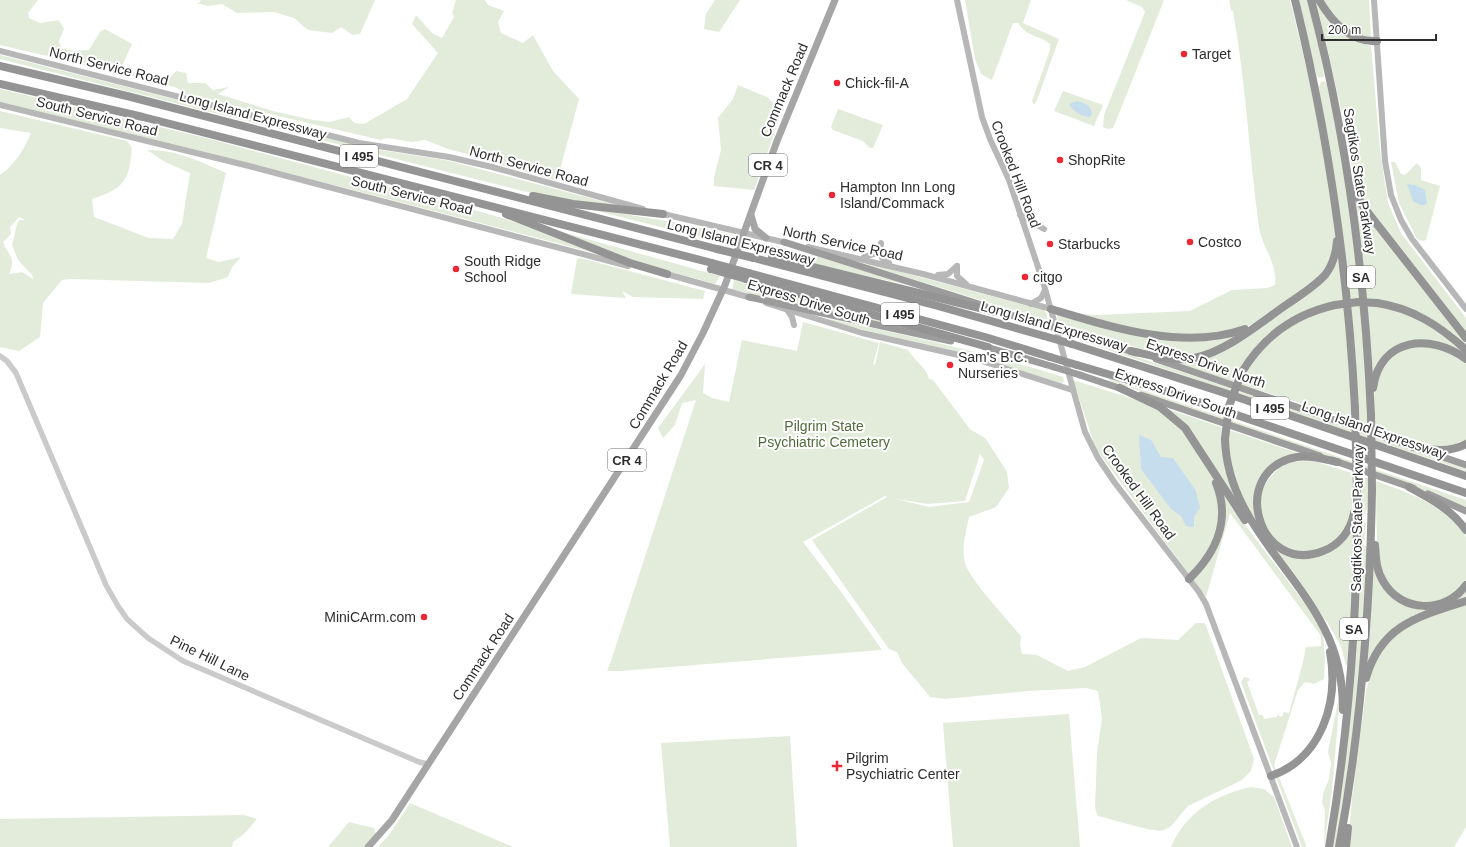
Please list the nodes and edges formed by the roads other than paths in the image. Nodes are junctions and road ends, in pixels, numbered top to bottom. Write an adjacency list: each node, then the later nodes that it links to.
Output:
1 (835, 0): 17 (main road, Commack Road / CR 4)
2 (957, 0): 16 (main road, Crooked Hill Road)
3 (1295, 0): 18 (highway, Sagtikos State Parkway / SA)
4 (1311, 0): 12 (highway, Sagtikos State Parkway / SA)
5 (1319, 0): 7 (highway)
6 (1374, 0): 7 (main road)
7 (1377, 41): 35 (main road)
8 (0, 51): 15 (main road, North Service Road)
9 (0, 66): 13 (highway, Long Island Expressway / I 495)
10 (0, 84): 14 (highway, Long Island Expressway / I 495)
11 (0, 105): 26 (main road, South Service Road)
12 (1342, 141): 40 (highway); 48 (highway, Sagtikos State Parkway / SA)
13 (512, 195): 15 (highway); 23 (highway, Long Island Expressway / I 495)
14 (478, 202): 26 (highway); 28 (highway, Long Island Expressway / I 495, bridge)
15 (663, 214): 20 (main road, North Service Road)
16 (1020, 214): 19 (main road); 31 (main road, Crooked Hill Road)
17 (751, 215): 20 (main road, Commack Road / CR 4); 21 (main road)
18 (1338, 220): 39 (highway); 57 (highway, Sagtikos State Parkway / SA, bridge)
19 (1044, 228)
20 (744, 233): 21 (main road, North Service Road); 30 (main road, Commack Road / CR 4)
21 (766, 238): 22 (main road, North Service Road)
22 (784, 242): 24 (main road, North Service Road); 37 (highway, Express Drive North)
23 (755, 256): 37 (highway); 54 (highway, Long Island Expressway / I 495, bridge)
24 (858, 258): 25 (main road, North Service Road); 25 (main road)
25 (898, 267): 27 (main road, North Service Road)
26 (667, 274): 30 (main road, South Service Road)
27 (923, 274): 29 (main road, North Service Road); 29 (main road)
28 (747, 276): 41 (highway); 58 (highway, Long Island Expressway / I 495, bridge)
29 (969, 286): 33 (main road, North Service Road)
30 (723, 290): 32 (main road, Express Drive South); 67 (main road, Commack Road / CR 4)
31 (1045, 290): 33 (main road); 34 (main road, Crooked Hill Road)
32 (749, 297): 36 (main road, Express Drive South); 41 (highway, Express Drive South)
33 (1031, 304): 34 (main road, North Service Road)
34 (1051, 309): 39 (highway); 47 (main road, Crooked Hill Road)
35 (1466, 309)
36 (786, 310): 38 (main road, Express Drive South); 38 (main road)
37 (1004, 314): 43 (highway, Express Drive North, bridge)
38 (808, 317): 47 (main road, Express Drive South)
39 (1262, 322): 43 (highway)
40 (1466, 338)
41 (988, 347): 46 (highway, Express Drive South, bridge)
42 (1466, 350): 61 (highway, bridge)
43 (1130, 351): 51 (highway, Express Drive North)
44 (0, 356): 67 (street, Pine Hill Lane)
45 (1466, 359): 48 (highway)
46 (1120, 388): 50 (highway); 52 (highway, Express Drive South)
47 (1072, 390): 62 (main road, Crooked Hill Road)
48 (1371, 415): 56 (highway, Sagtikos State Parkway / SA, bridge)
49 (1466, 444): 51 (highway)
50 (1196, 445): 61 (highway); 62 (highway)
51 (1413, 447): 53 (highway, Express Drive North)
52 (1336, 462): 55 (highway, Express Drive South); 57 (highway)
53 (1466, 465)
54 (1466, 476)
55 (1409, 487): 59 (highway, Express Drive South); 60 (highway)
56 (1372, 490): 63 (highway); 66 (highway, Sagtikos State Parkway / SA)
57 (1357, 492): 68 (highway, Sagtikos State Parkway / SA)
58 (1466, 493)
59 (1466, 511)
60 (1466, 530)
61 (1276, 558): 64 (highway)
62 (1189, 579): 70 (main road, Crooked Hill Road)
63 (1466, 585)
64 (1305, 597): 68 (highway); 70 (highway)
65 (1466, 601): 66 (highway)
66 (1359, 714): 69 (highway, Sagtikos State Parkway / SA)
67 (428, 764): 71 (main road, Commack Road / CR 4)
68 (1341, 765): 73 (highway, Sagtikos State Parkway / SA)
69 (1351, 775): 74 (highway, Sagtikos State Parkway / SA); 75 (highway)
70 (1271, 776): 72 (main road, Crooked Hill Road)
71 (368, 847)
72 (1297, 847)
73 (1329, 847)
74 (1339, 847)
75 (1346, 847)

